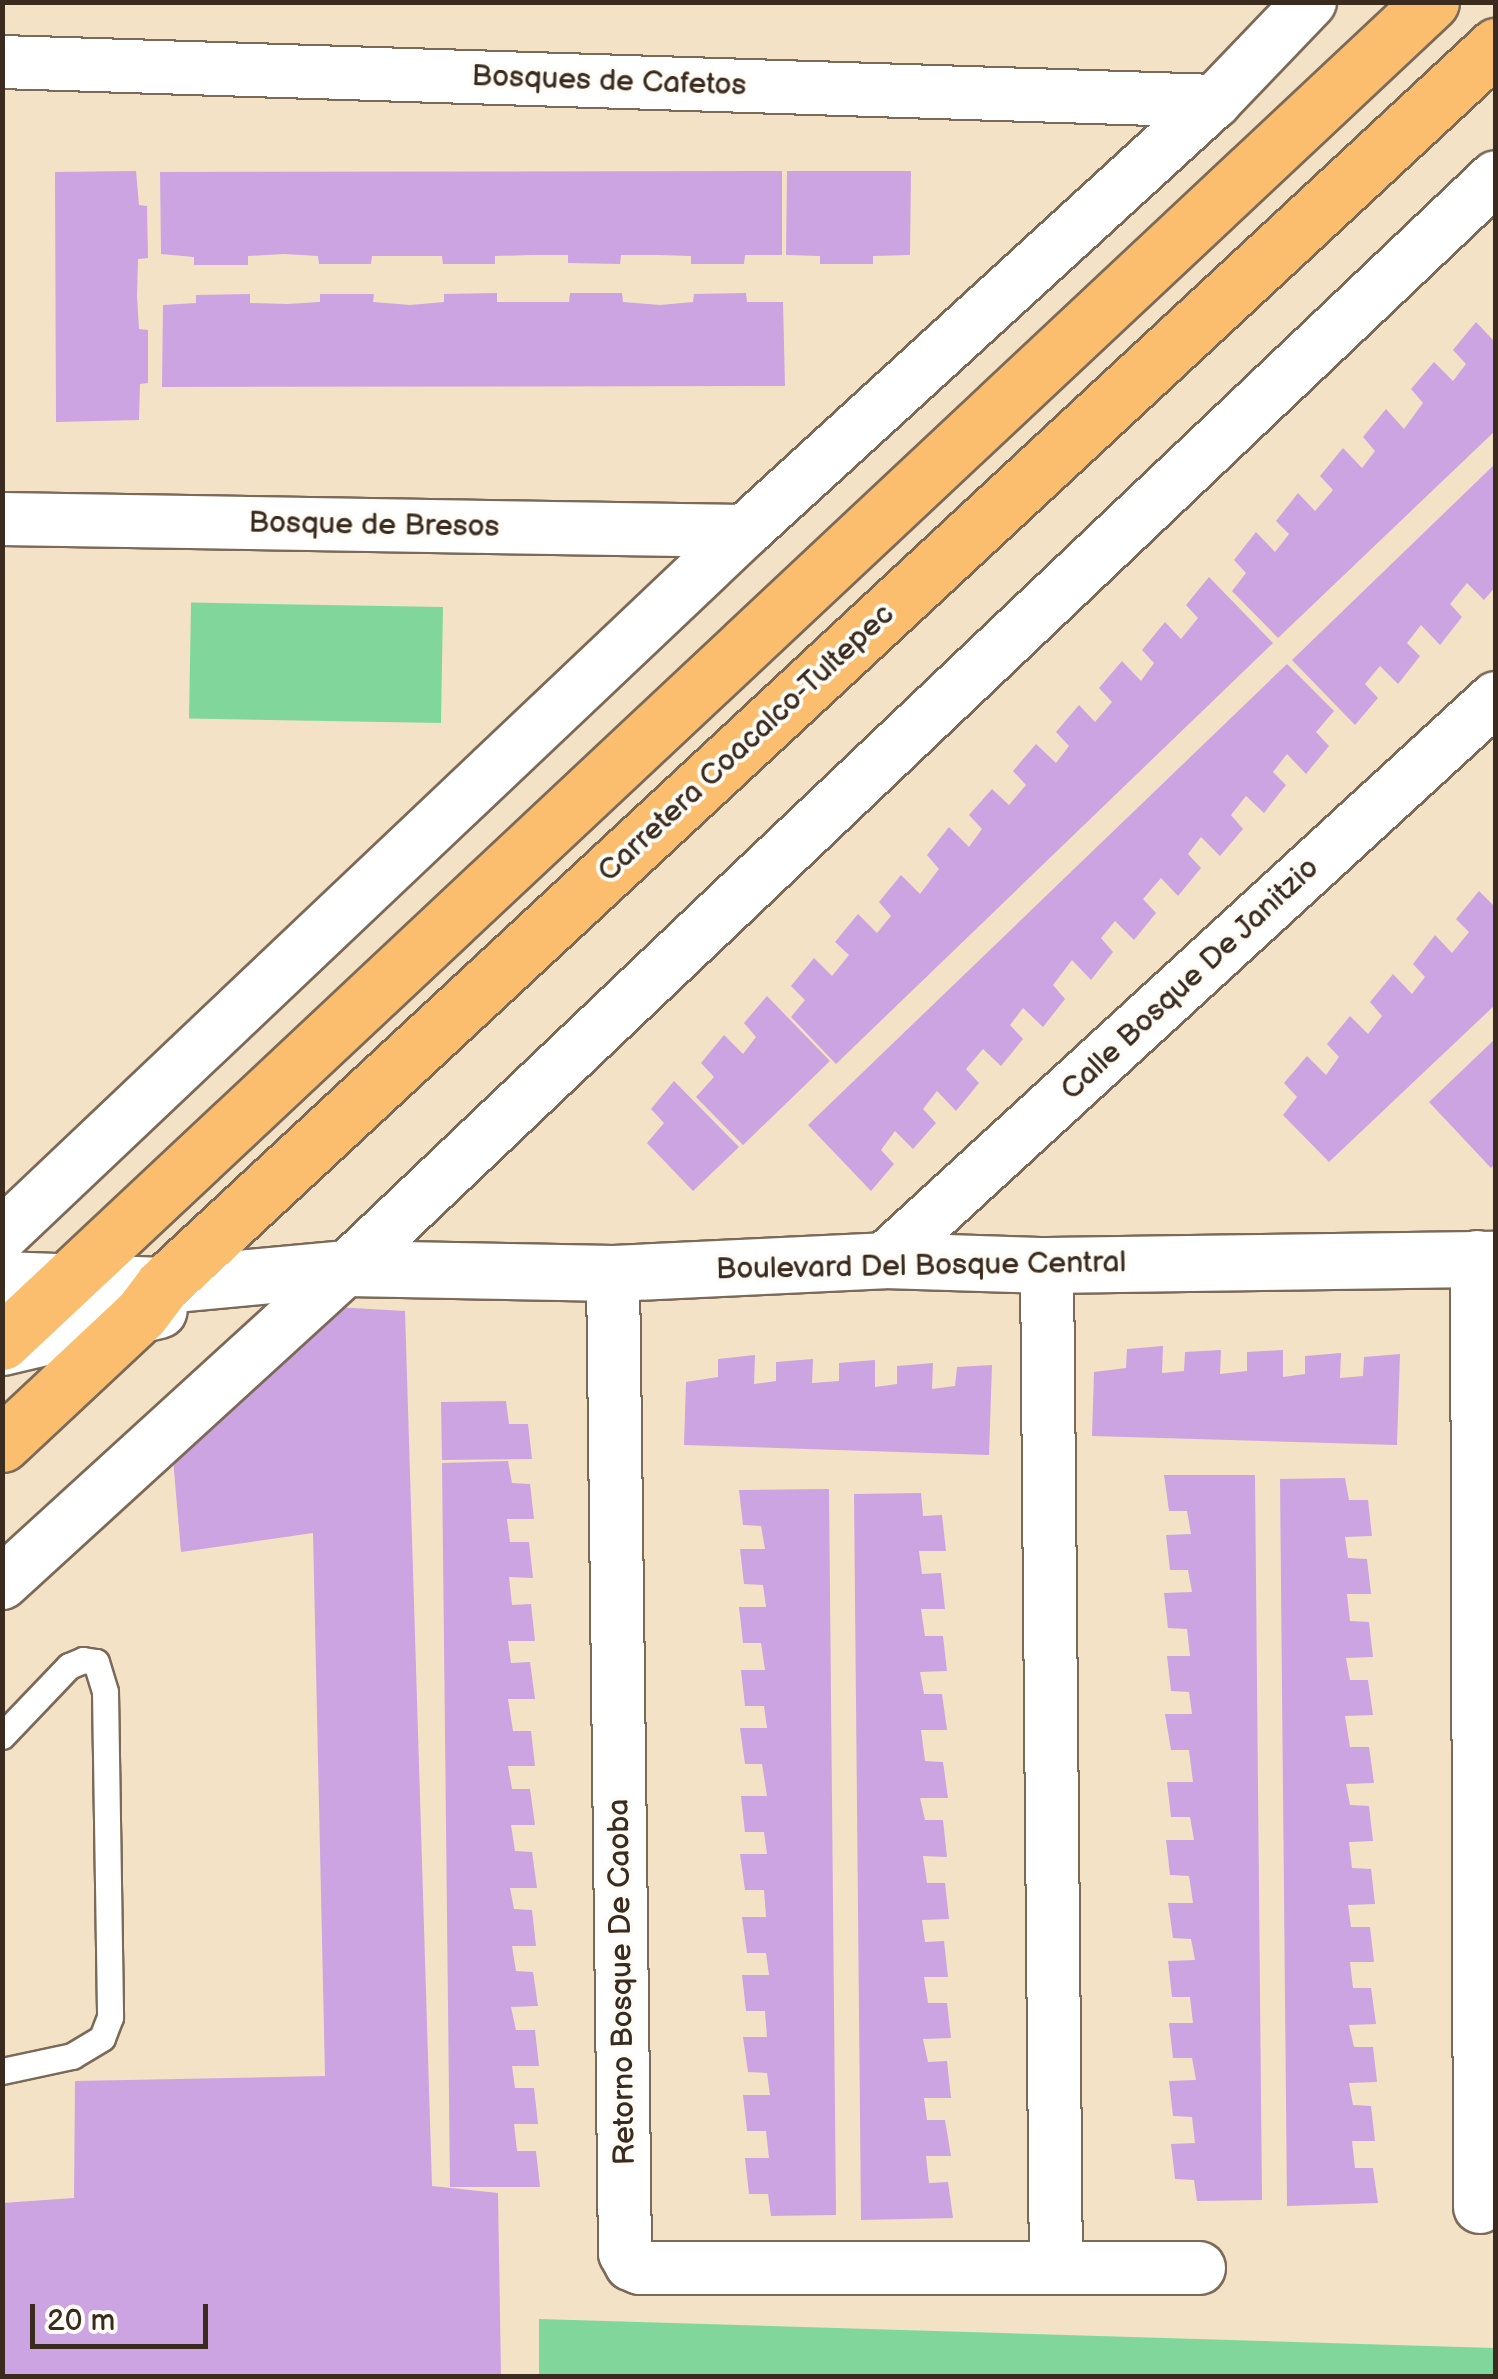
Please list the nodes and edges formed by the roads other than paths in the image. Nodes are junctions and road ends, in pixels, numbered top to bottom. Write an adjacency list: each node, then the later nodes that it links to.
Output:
1 (1310, 2): 5 (street)
2 (1431, 2): 17 (main road)
3 (1496, 46): 18 (main road, Carretera Coacalco-Tultepec)
4 (2, 62): 5 (street, Bosques de Cafetos)
5 (1215, 100): 8 (street)
6 (1496, 178): 14 (street)
7 (2, 520): 8 (street, Bosque de Bresos)
8 (745, 531): 10 (street)
9 (1496, 698): 12 (street, Calle Bosque De Janitzio)
10 (2, 1235)
11 (1486, 1258): 13 (street, Boulevard Del Bosque Central); 24 (street)
12 (884, 1260): 13 (street, Boulevard Del Bosque Central); 15 (street, Boulevard Del Bosque Central)
13 (1046, 1265): 25 (street)
14 (347, 1268): 15 (street, Boulevard Del Bosque Central); 18 (street, Boulevard Del Bosque Central); 21 (street)
15 (613, 1273): 25 (street, Retorno Bosque De Caoba)
16 (2, 1280): 17 (street, Boulevard Del Bosque Central)
17 (67, 1282): 18 (street, Boulevard Del Bosque Central); 19 (main road)
18 (152, 1300): 19 (street, Boulevard Del Bosque Central); 20 (main road, Carretera Coacalco-Tultepec)
19 (2, 1344)
20 (2, 1444)
21 (2, 1583)
22 (2, 1736): 23 (lane)
23 (2, 2071)
24 (1480, 2207)
25 (1056, 2267): 26 (street, Retorno Bosque De Caoba)
26 (1200, 2268)

